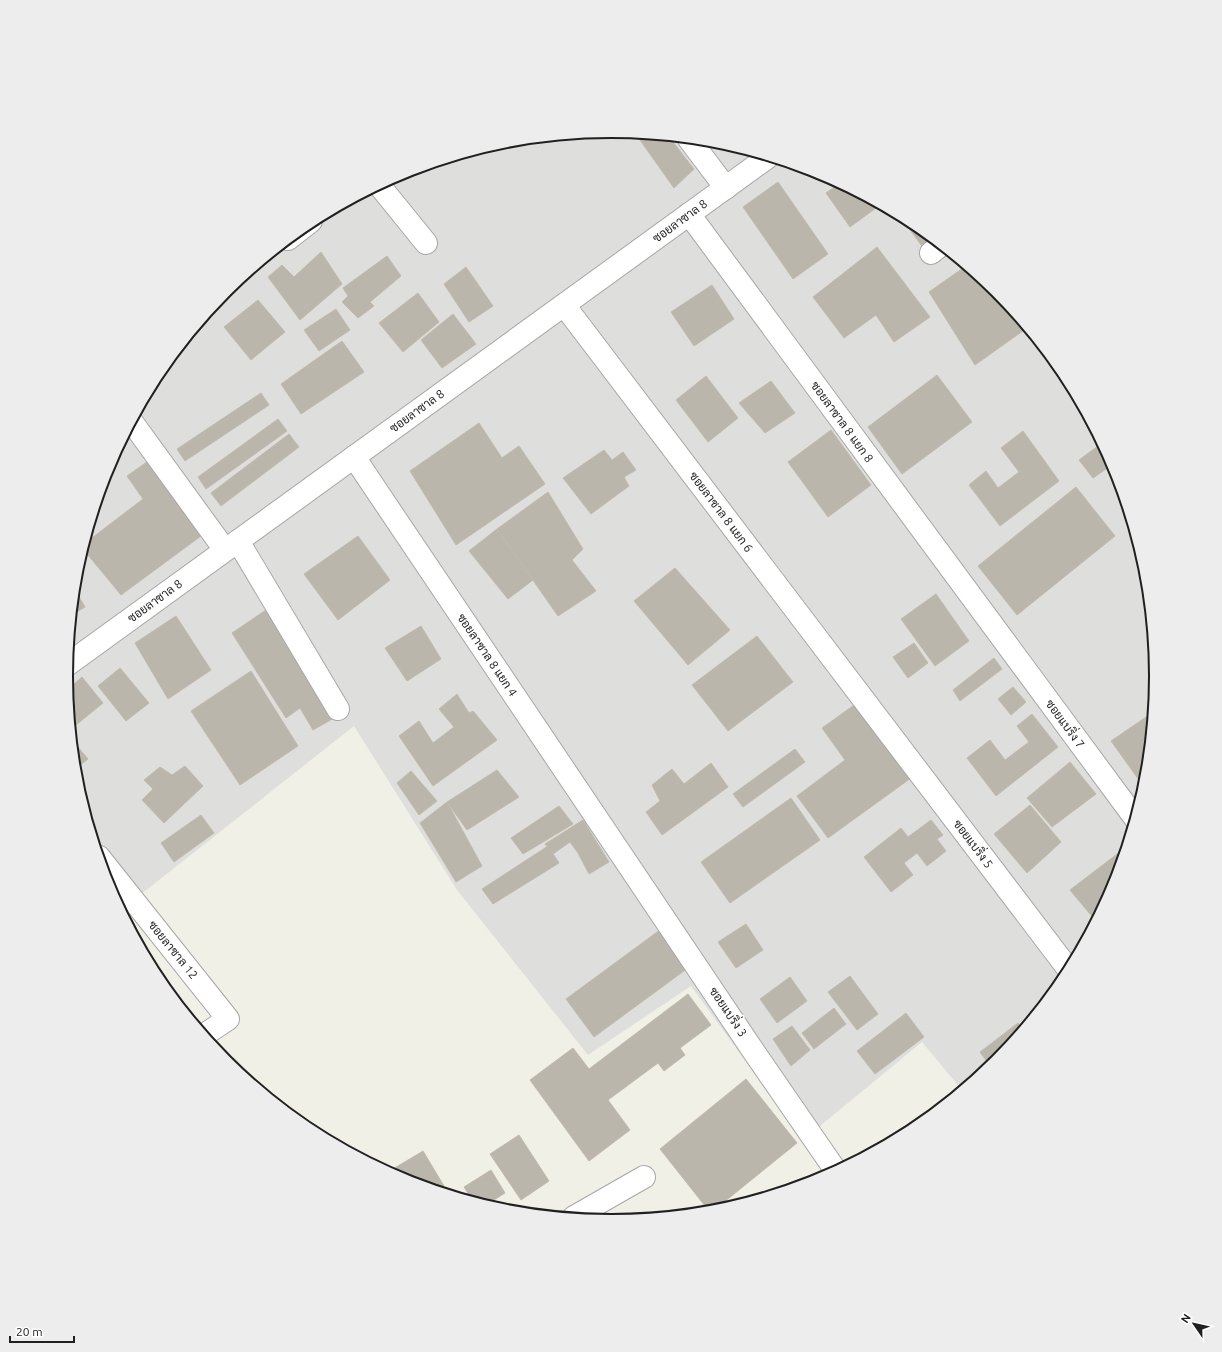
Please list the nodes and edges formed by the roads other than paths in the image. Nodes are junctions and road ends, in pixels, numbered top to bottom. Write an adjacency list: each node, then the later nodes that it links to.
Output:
1 (693, 145): 3 (street)
2 (763, 160): 3 (street, ซอยลาซาล 8)
3 (726, 188): 5 (street, ซอยลาซาล 8)
4 (382, 189): 6 (street)
5 (689, 214): 7 (street, ซอยลาซาล 8); 11 (street, ซอยลาซาล 8 แยก 8)
6 (426, 243)
7 (564, 305): 9 (street, ซอยลาซาล 8); 14 (street, ซอยลาซาล 8 แยก 6)
8 (135, 426): 10 (street)
9 (354, 457): 10 (street, ซอยลาซาล 8); 16 (street, ซอยลาซาล 8 แยก 4)
10 (231, 545): 12 (street, ซอยลาซาล 8); 13 (street)
11 (996, 630): 15 (street, ซอยแบริ่ง 7)
12 (73, 660)
13 (338, 709)
14 (877, 718): 18 (street, ซอยแบริ่ง 5)
15 (1131, 813)
16 (620, 853): 20 (street, ซอยแบริ่ง 3)
17 (110, 871): 19 (street, ซอยลาซาล 12)
18 (1065, 964)
19 (208, 1032)
20 (833, 1166)
21 (644, 1177): 22 (street)
22 (581, 1213)

